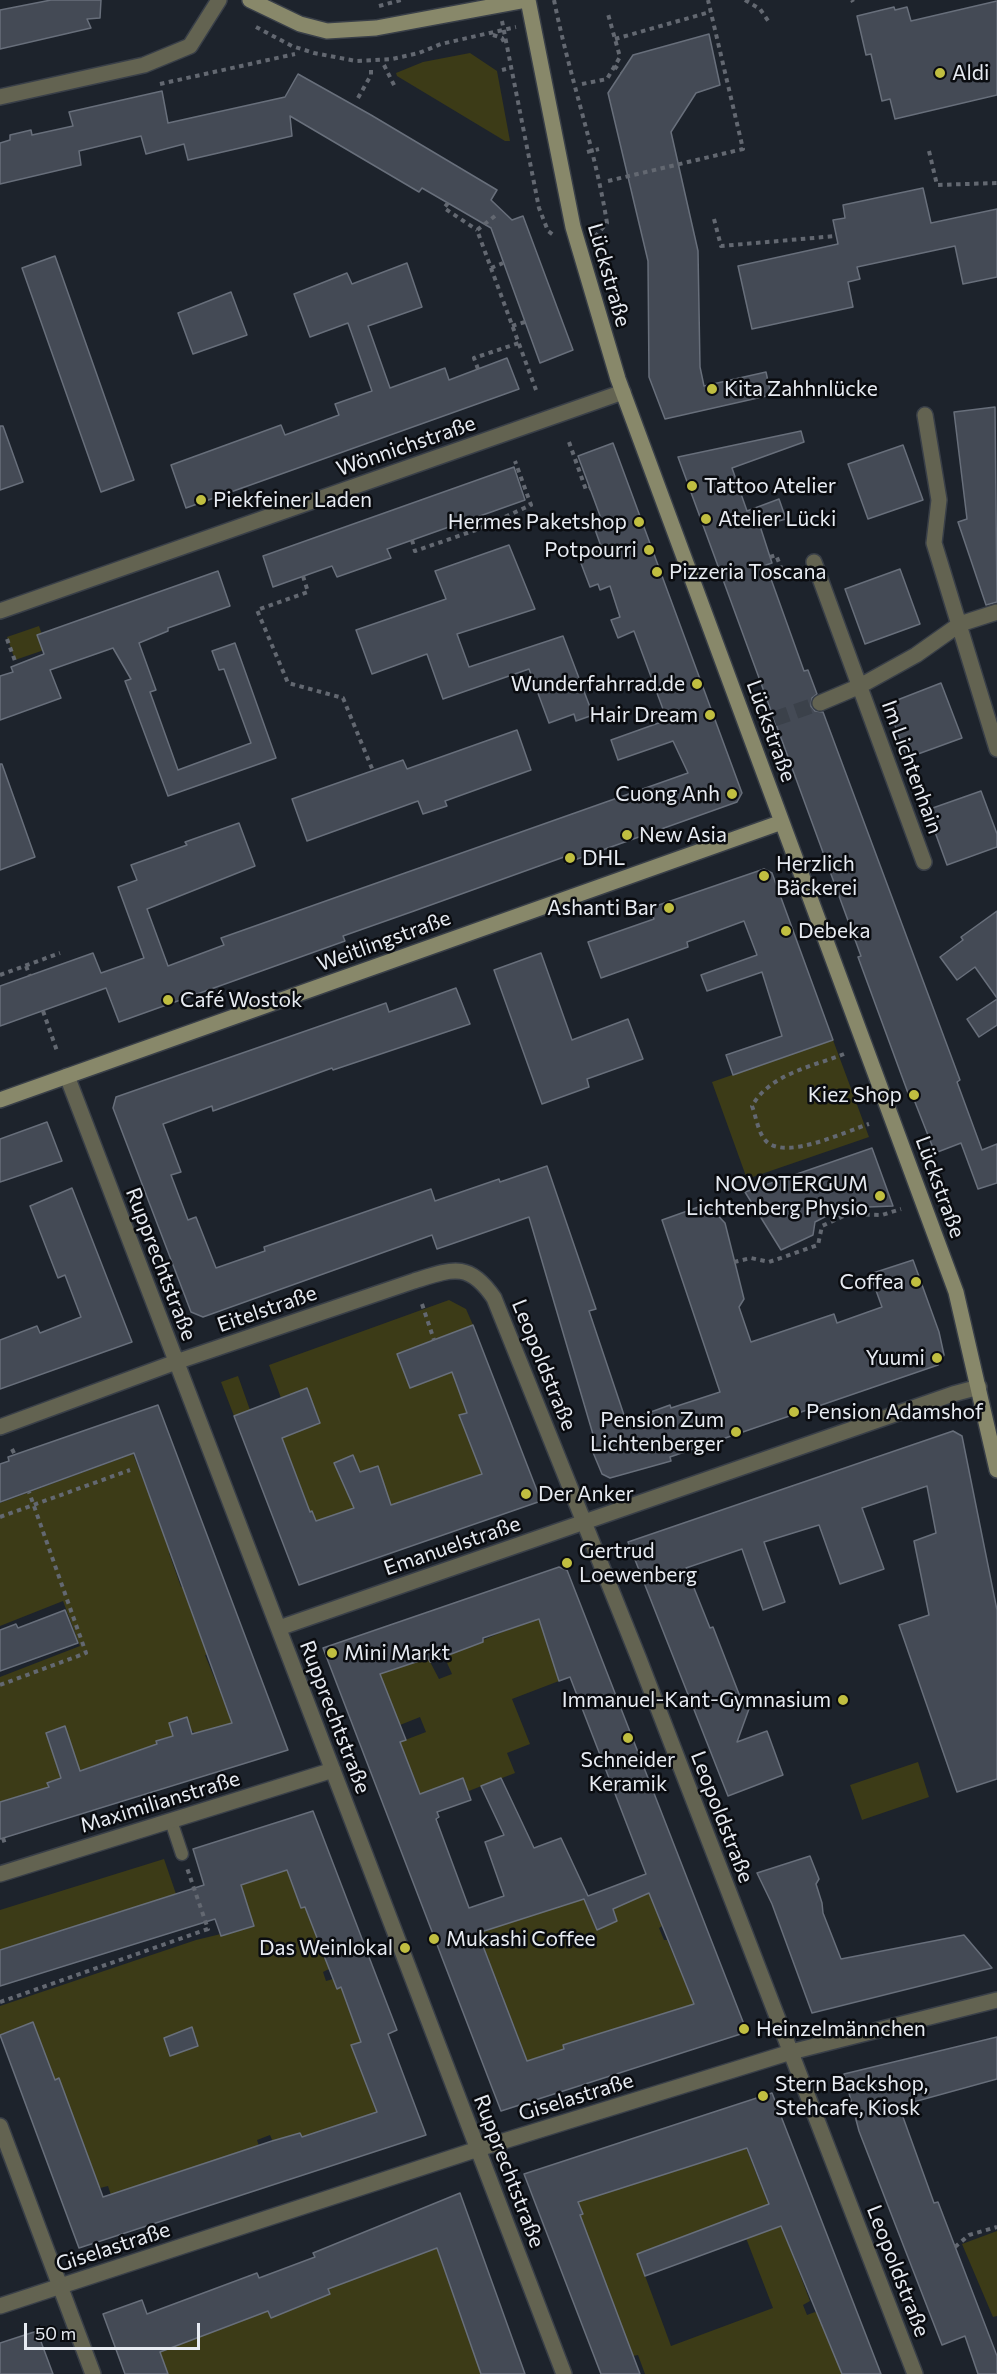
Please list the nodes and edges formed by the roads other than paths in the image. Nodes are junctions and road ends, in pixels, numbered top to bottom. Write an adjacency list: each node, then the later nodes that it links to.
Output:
1 (219, 0): 4 (street)
2 (250, 0): 3 (street)
3 (527, 0): 5 (street, Lückstraße)
4 (0, 97)
5 (623, 392): 8 (street, Wönnichstraße); 14 (street, Lückstraße)
6 (925, 415): 10 (street)
7 (814, 562): 11 (street, Im Lichtenhain)
8 (0, 611)
9 (997, 612): 10 (street, Im Lichtenhain)
10 (960, 624): 11 (street, Im Lichtenhain); 13 (street)
11 (860, 686): 12 (street, Im Lichtenhain); 15 (street, Im Lichtenhain)
12 (820, 703)
13 (997, 749)
14 (782, 822): 16 (street, Weitlingstraße); 20 (street, Lückstraße)
15 (924, 862)
16 (67, 1076): 17 (street, Weitlingstraße); 19 (street, Rupprechtstraße)
17 (0, 1100)
18 (482, 1280): 19 (street, Eitelstraße); 23 (street, Leopoldstraße)
19 (176, 1362): 21 (street, Eitelstraße); 24 (street, Rupprechtstraße)
20 (979, 1387): 22 (street, Lückstraße); 23 (street, Emanuelstraße)
21 (0, 1427)
22 (997, 1470)
23 (584, 1522): 24 (street, Emanuelstraße); 30 (street, Leopoldstraße)
24 (279, 1628): 25 (street, Rupprechtstraße)
25 (333, 1770): 26 (street, Maximilianstraße); 32 (street, Rupprechtstraße)
26 (171, 1821): 27 (lane); 28 (street, Maximilianstraße)
27 (182, 1854)
28 (0, 1874)
29 (997, 2000): 30 (street, Giselastraße)
30 (791, 2052): 32 (street, Giselastraße); 37 (street, Leopoldstraße)
31 (0, 2126): 33 (street)
32 (478, 2150): 33 (street, Giselastraße); 36 (street, Rupprechtstraße)
33 (60, 2286): 34 (street, Giselastraße); 35 (street)
34 (0, 2306)
35 (93, 2374)
36 (564, 2374)
37 (915, 2374)

